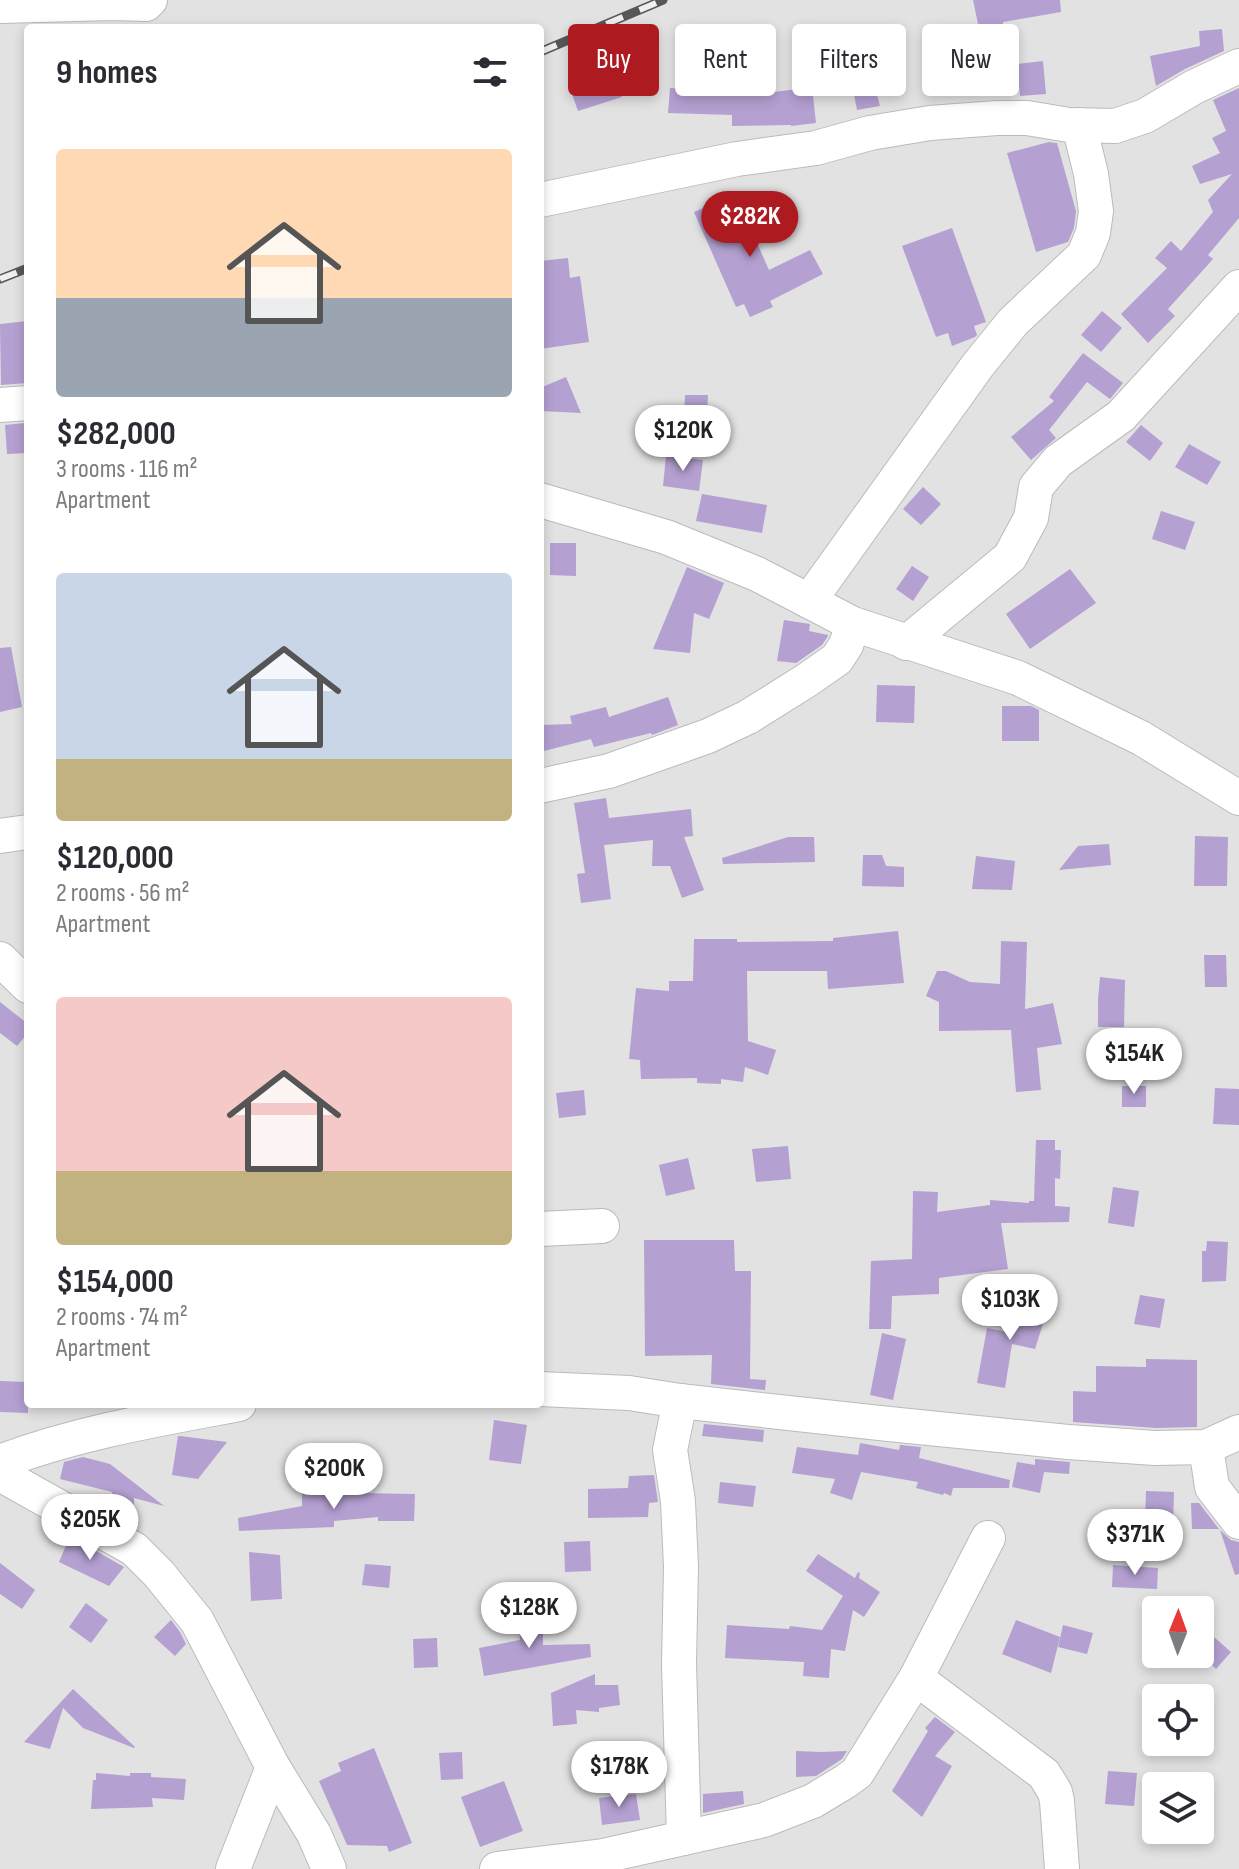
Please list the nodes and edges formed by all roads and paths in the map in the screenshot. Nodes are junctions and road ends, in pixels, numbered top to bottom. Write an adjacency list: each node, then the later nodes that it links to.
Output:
1 (150, 0): 2 (street)
2 (0, 6)
3 (1239, 66): 4 (street)
4 (1079, 125): 5 (street); 10 (street)
5 (544, 199)
6 (1239, 287): 12 (street)
7 (24, 403): 8 (street)
8 (0, 405)
9 (544, 501): 10 (street)
10 (809, 601): 11 (street)
11 (853, 624): 12 (street); 13 (street)
12 (906, 643): 14 (street)
13 (544, 785)
14 (1239, 798)
15 (24, 833): 16 (street)
16 (0, 836)
17 (0, 959): 18 (street)
18 (24, 982)
19 (602, 1226): 20 (street)
20 (544, 1229)
21 (544, 1389): 22 (street)
22 (680, 1401): 25 (street); 32 (street)
23 (219, 1408): 26 (street)
24 (1239, 1432): 25 (street)
25 (1206, 1447): 28 (street)
26 (0, 1462)
27 (0, 1474): 31 (street)
28 (1239, 1522)
29 (988, 1538): 30 (street)
30 (916, 1678): 32 (street); 36 (street)
31 (273, 1767): 33 (street); 34 (street)
32 (684, 1838): 35 (street)
33 (233, 1869)
34 (329, 1869)
35 (497, 1869)
36 (1062, 1869)

